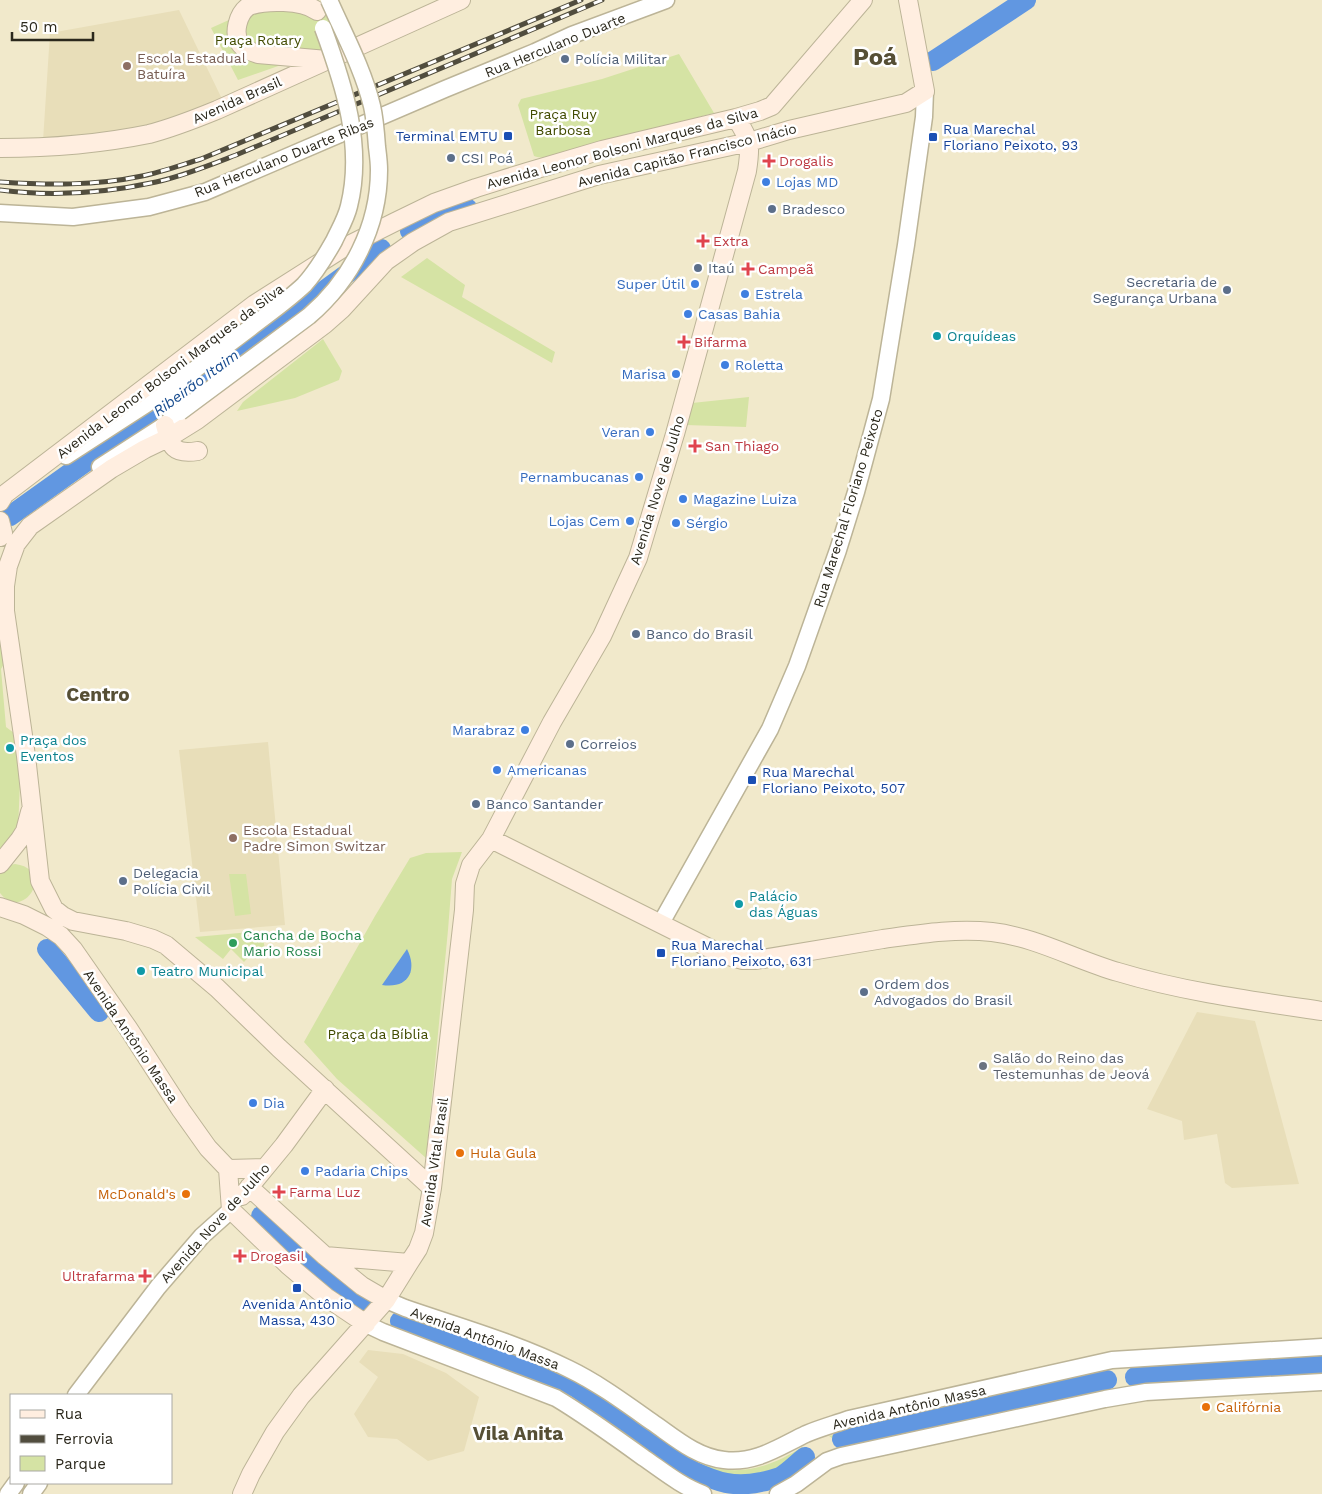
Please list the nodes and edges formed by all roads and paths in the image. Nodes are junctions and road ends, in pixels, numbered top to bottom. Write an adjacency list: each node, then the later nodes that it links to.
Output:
1 (461, 0): 6 (main road, Avenida Brasil)
2 (666, 0): 7 (street, Rua Herculano Duarte)
3 (863, 0): 9 (main road, Avenida Leonor Bolsoni Marques da Silva)
4 (908, 0): 8 (main road, Rua Marechal Floriano Peixoto)
5 (320, 4): 6 (main road); 18 (street, bridge); 20 (street, Avenida Leonor Bolsoni Marques da Silva, bridge)
6 (327, 60): 11 (main road, Avenida Brasil)
7 (444, 89): 12 (street, Rua Herculano Duarte Ribas)
8 (925, 91): 10 (main road, Avenida Capitão Francisco Inácio); 30 (street, Rua Marechal Floriano Peixoto)
9 (736, 118): 10 (main road); 13 (main road, Avenida Leonor Bolsoni Marques da Silva)
10 (749, 142): 15 (main road, Avenida Capitão Francisco Inácio); 25 (main road, Avenida Nove de Julho)
11 (0, 148)
12 (0, 213)
13 (395, 222): 14 (main road, Avenida Leonor Bolsoni Marques da Silva); 15 (main road)
14 (375, 232): 16 (main road); 20 (main road, Avenida Leonor Bolsoni Marques da Silva)
15 (413, 242): 16 (main road)
16 (386, 261): 17 (main road)
17 (197, 420): 18 (main road); 18 (main road)
18 (167, 431): 19 (main road)
19 (120, 459): 22 (main road); 22 (street)
20 (0, 503)
21 (0, 521): 22 (main road)
22 (8, 541): 23 (main road)
23 (2, 610): 24 (main road)
24 (31, 807): 26 (main road); 27 (main road)
25 (491, 838): 30 (main road); 36 (main road, Avenida Vital Brasil)
26 (4, 859)
27 (49, 900): 29 (main road); 32 (main road)
28 (0, 907): 29 (main road, Avenida Antônio Massa)
29 (28, 917): 34 (main road, Avenida Antônio Massa)
30 (660, 923): 31 (main road)
31 (1322, 1011)
32 (324, 1089): 33 (main road, Avenida Nove de Julho); 36 (main road)
33 (265, 1168): 34 (main road); 35 (main road, Avenida Nove de Julho)
34 (228, 1169): 37 (main road)
35 (249, 1187): 37 (main road, Avenida Nove de Julho); 38 (main road, Avenida Antônio Massa)
36 (432, 1188): 39 (main road, Avenida Vital Brasil)
37 (231, 1210): 41 (main road); 43 (street, Avenida Nove de Julho)
38 (325, 1256): 39 (main road); 40 (main road, Avenida Antônio Massa)
39 (409, 1264): 40 (main road, Avenida Vital Brasil)
40 (386, 1300): 41 (main road, Avenida Vital Brasil); 42 (street, Avenida Antônio Massa)
41 (366, 1324): 47 (main road, Avenida Vital Brasil); 48 (street)
42 (1322, 1347)
43 (106, 1357): 45 (street, Avenida Nove de Julho); 46 (street, Avenida Nove de Julho)
44 (1322, 1382): 49 (street)
45 (77, 1394)
46 (91, 1394)
47 (242, 1494)
48 (703, 1494)
49 (778, 1494)

